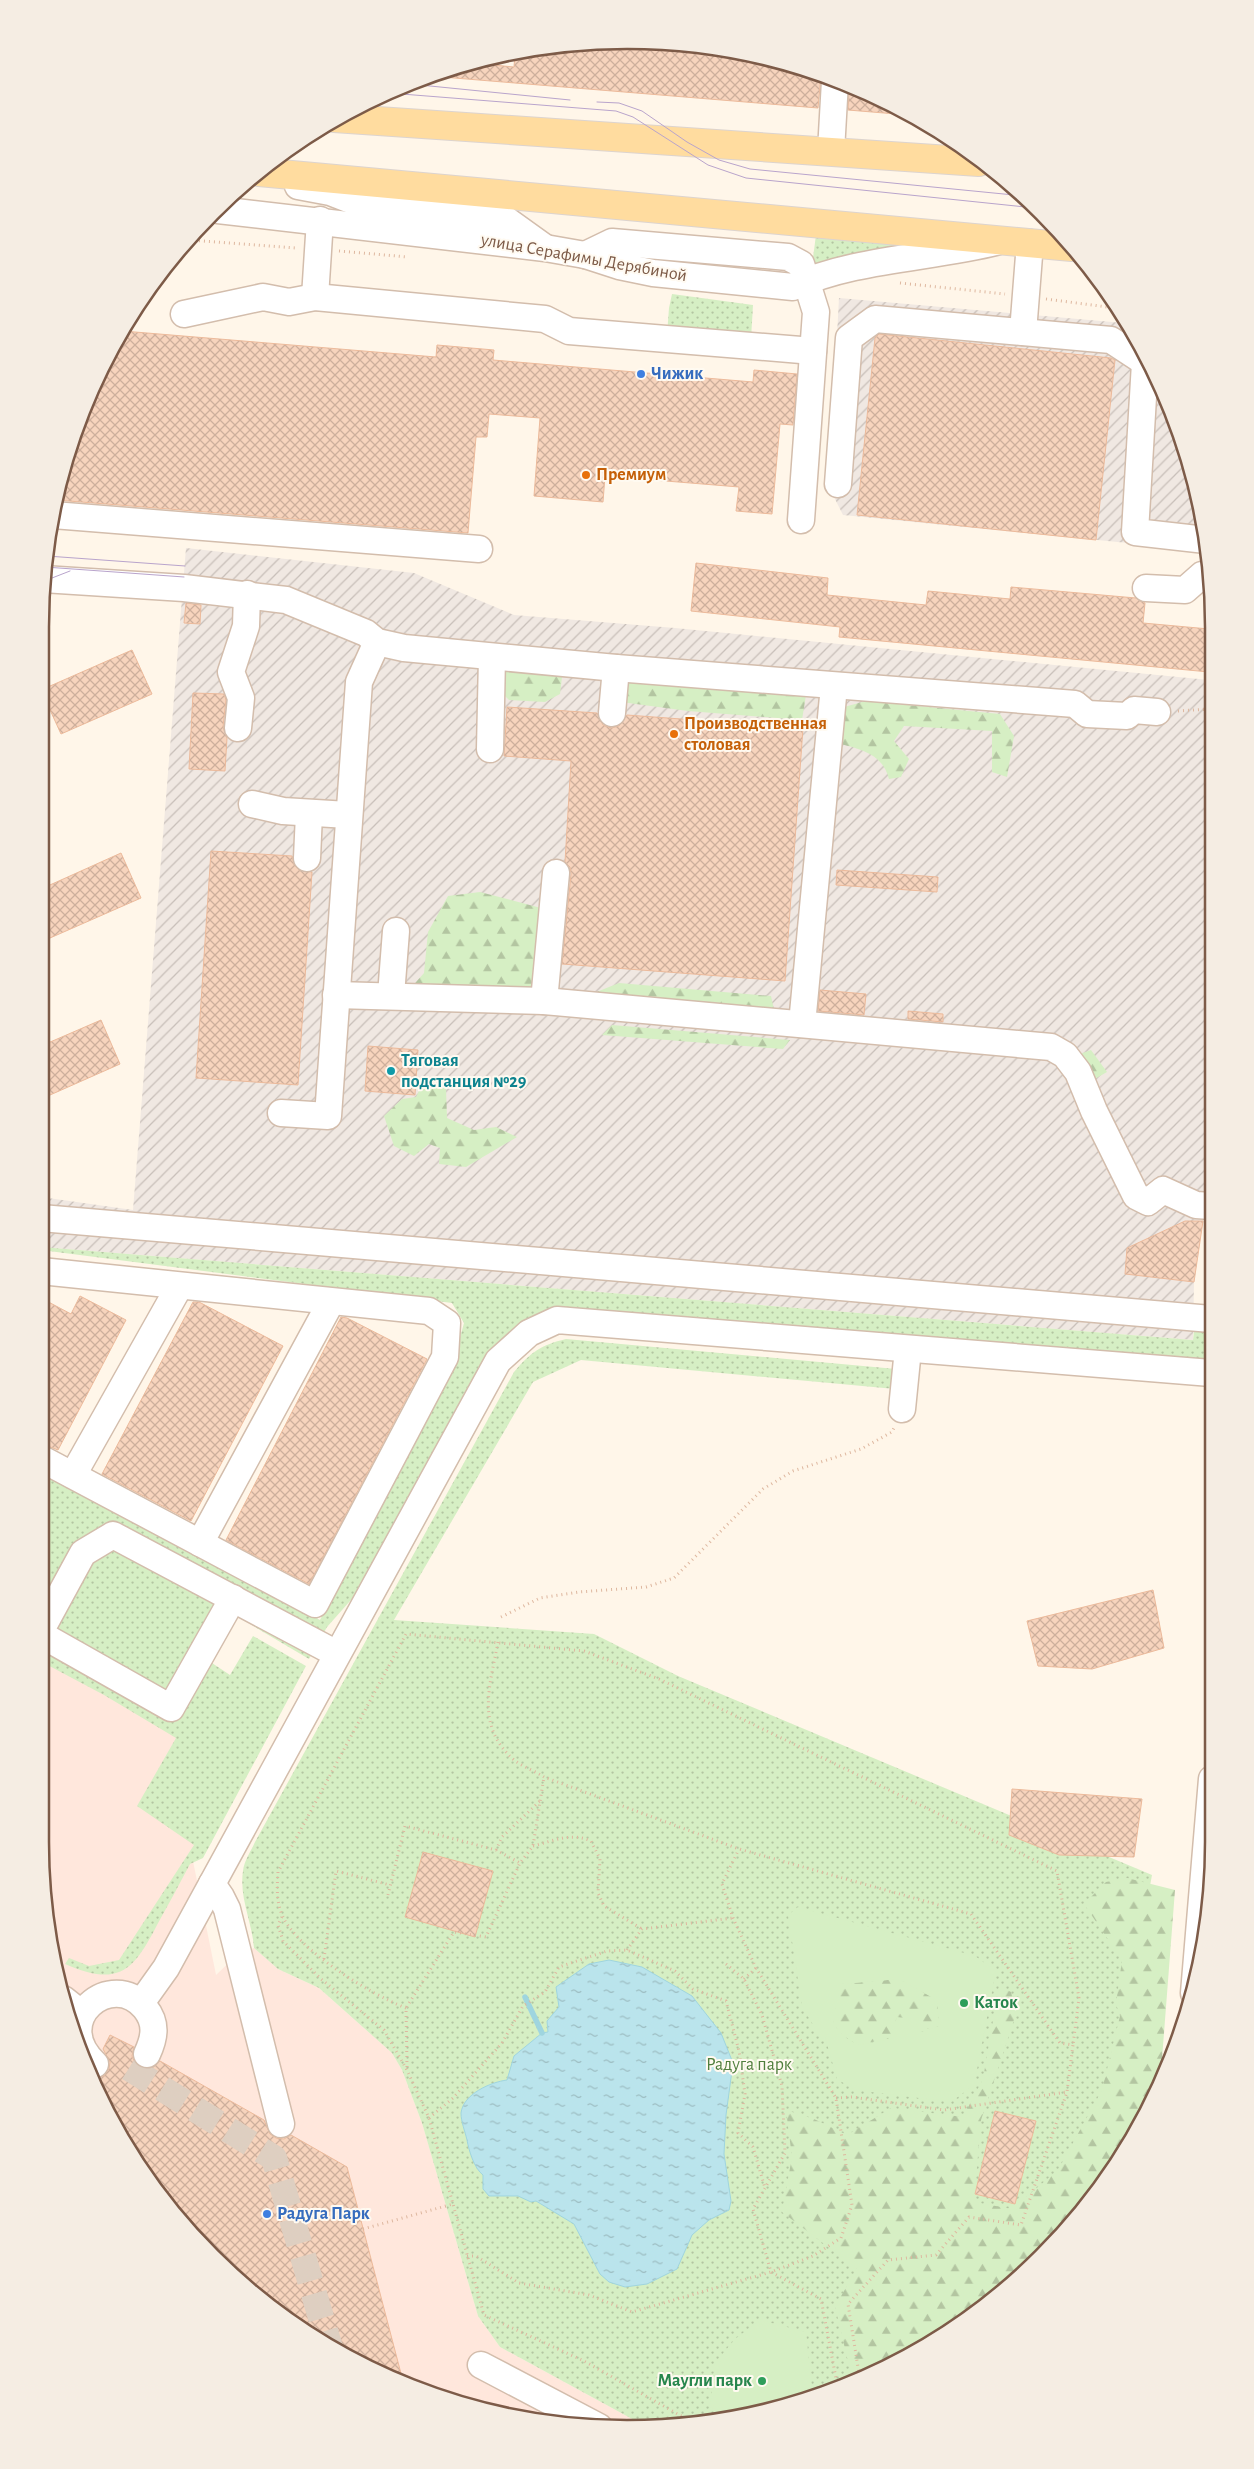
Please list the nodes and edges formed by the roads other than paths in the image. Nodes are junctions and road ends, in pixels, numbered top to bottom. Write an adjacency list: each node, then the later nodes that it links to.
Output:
1 (835, 88): 3 (street)
2 (351, 119): 3 (main road)
3 (831, 151): 4 (main road)
4 (970, 161)
5 (268, 174): 9 (main road, улица Серафимы Дерябиной)
6 (266, 176): 11 (street)
7 (226, 211): 8 (street, улица Серафимы Дерябиной)
8 (320, 220): 11 (street, улица Серафимы Дерябиной); 13 (street)
9 (1018, 241): 10 (main road, улица Серафимы Дерябиной); 12 (street, улица Серафимы Дерябиной); 15 (street)
10 (1062, 246)
11 (545, 248): 12 (street, улица Серафимы Дерябиной)
12 (807, 280): 16 (street)
13 (315, 297): 14 (street); 16 (street)
14 (184, 314)
15 (1023, 332): 17 (street); 19 (street)
16 (813, 351): 21 (street)
17 (1139, 359)
18 (1146, 370): 22 (street)
19 (838, 484)
20 (60, 516): 23 (street)
21 (801, 520)
22 (1198, 539)
23 (479, 549)
24 (1202, 575): 26 (street)
25 (51, 580): 27 (street)
26 (1146, 588)
27 (247, 594): 28 (street); 34 (street)
28 (377, 642): 29 (street); 38 (street)
29 (492, 657): 30 (street); 35 (street)
30 (616, 668): 31 (street); 32 (street)
31 (834, 686): 33 (street); 45 (street)
32 (612, 712)
33 (1156, 712)
34 (238, 728)
35 (490, 749)
36 (252, 804): 37 (street)
37 (309, 814): 38 (street); 39 (street)
38 (348, 815): 42 (street)
39 (307, 858)
40 (556, 873): 44 (street)
41 (396, 931): 43 (street)
42 (336, 995): 43 (street); 46 (street)
43 (391, 995): 44 (street)
44 (544, 1001): 45 (street)
45 (802, 1024): 47 (street)
46 (281, 1113)
47 (1205, 1206)
48 (49, 1219): 52 (street)
49 (49, 1272): 50 (street)
50 (179, 1287): 51 (street); 57 (street)
51 (331, 1302): 58 (street); 58 (street)
52 (1205, 1318)
53 (908, 1349): 54 (street); 55 (street); 62 (street)
54 (1205, 1373)
55 (902, 1409)
56 (49, 1463): 57 (street)
57 (73, 1475): 58 (street)
58 (200, 1543)
59 (233, 1598): 60 (street); 61 (street); 62 (street)
60 (49, 1616)
61 (49, 1638)
62 (337, 1654): 63 (street)
63 (212, 1884): 65 (street); 68 (street)
64 (74, 1998): 65 (street); 66 (street)
65 (141, 2003): 67 (street)
66 (77, 2023)
67 (147, 2054)
68 (281, 2124)
69 (481, 2365): 70 (street)
70 (582, 2418)

